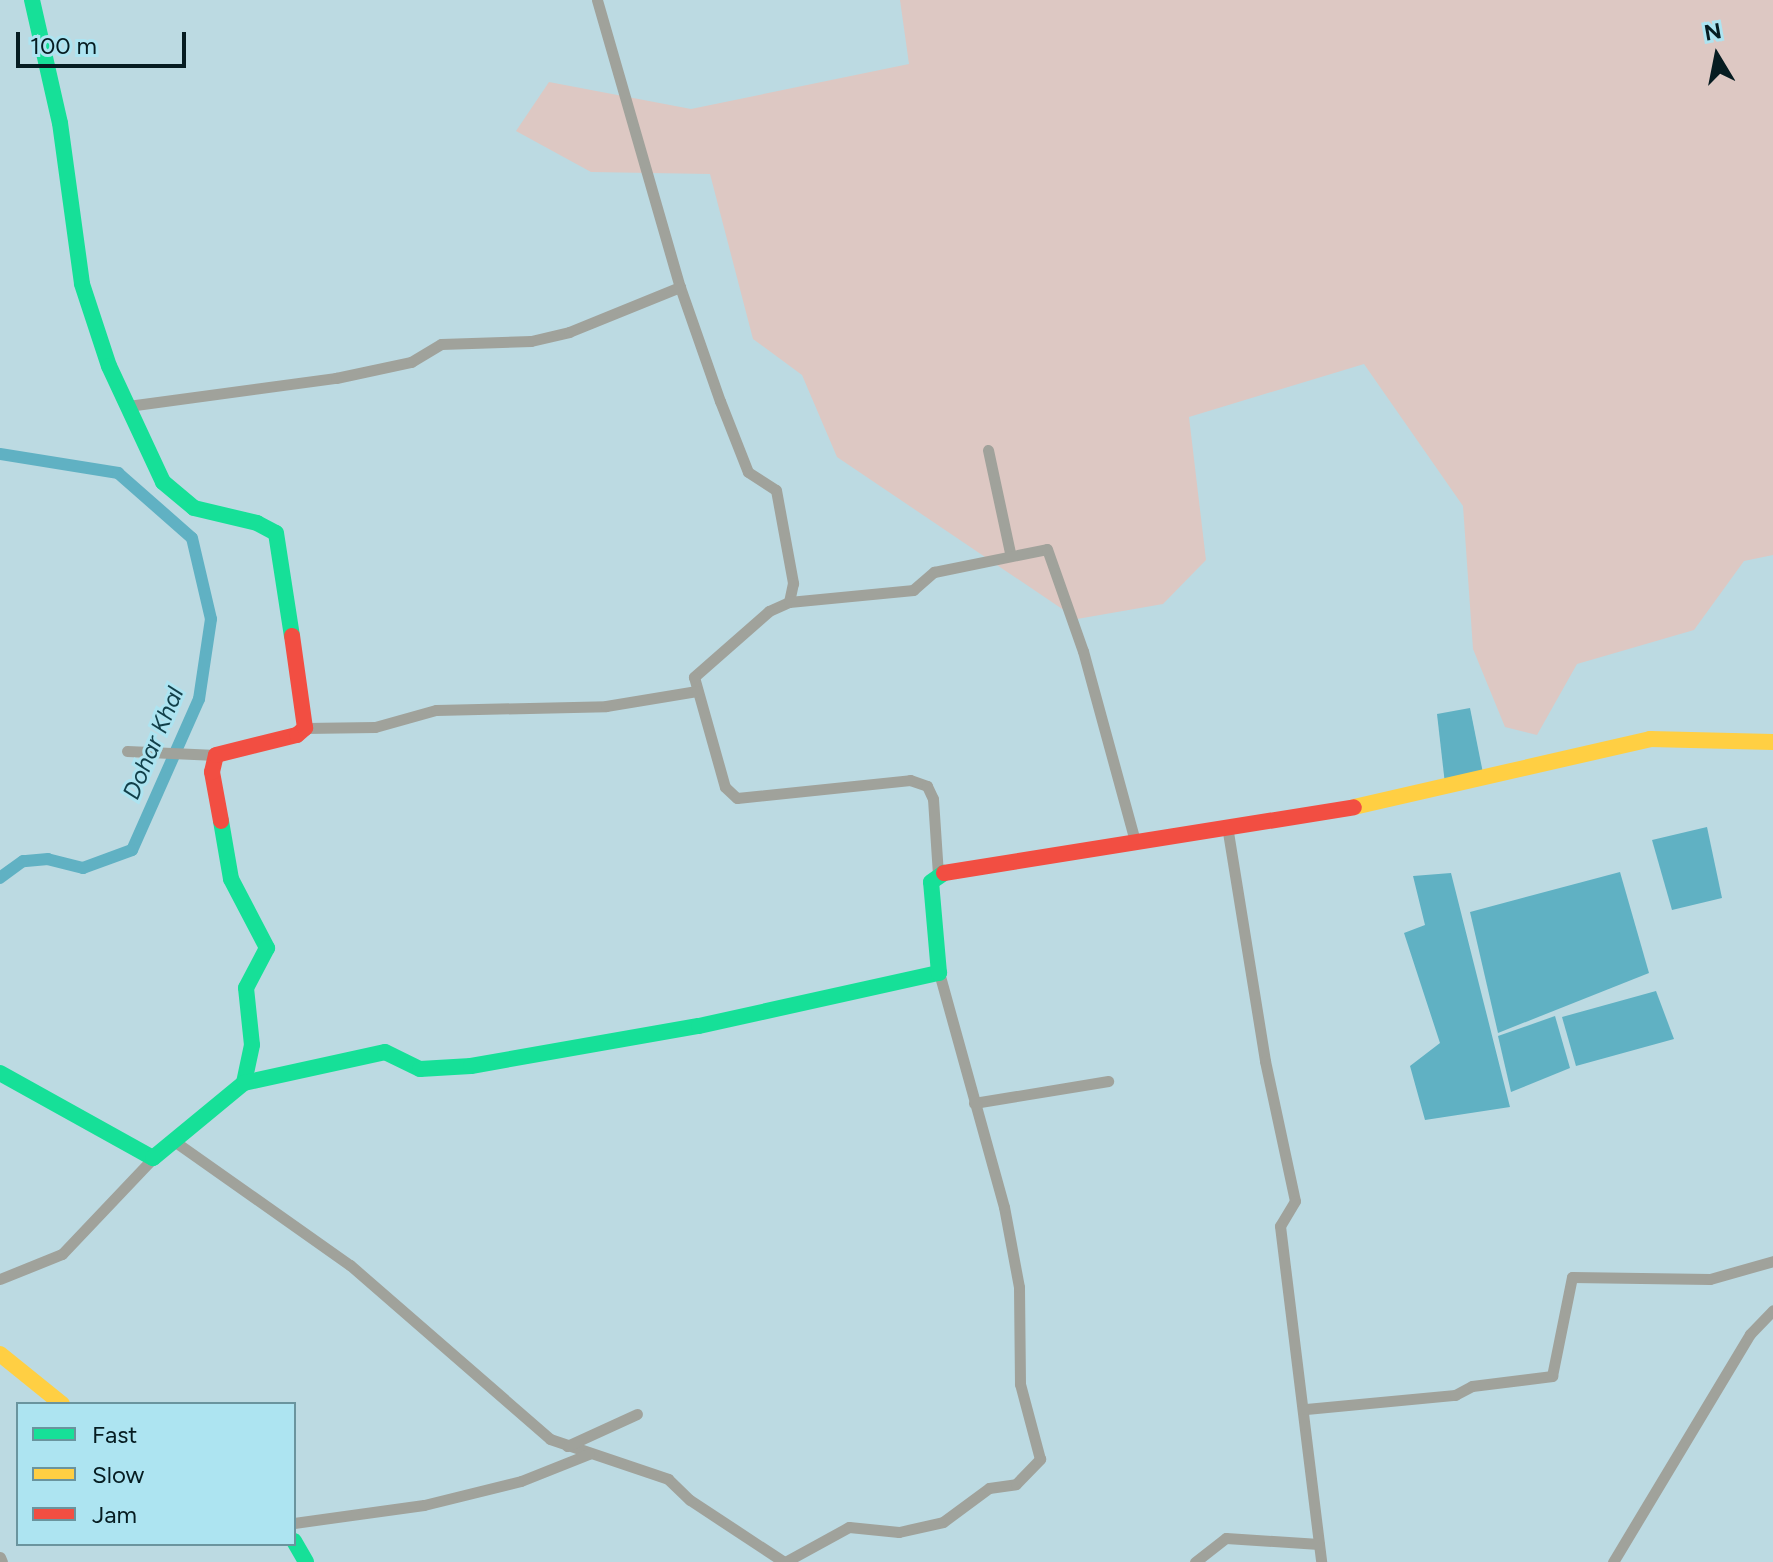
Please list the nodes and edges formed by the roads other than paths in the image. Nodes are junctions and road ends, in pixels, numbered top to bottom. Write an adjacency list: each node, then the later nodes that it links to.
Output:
1 (32, 0): 4 (street)
2 (597, 0): 3 (street)
3 (680, 287): 4 (street); 7 (street)
4 (128, 406): 9 (street)
5 (988, 450): 6 (street)
6 (1010, 553): 7 (street); 14 (street)
7 (789, 602): 8 (street)
8 (697, 691): 9 (street); 15 (street)
9 (305, 728): 12 (street)
10 (1773, 742): 13 (street)
11 (127, 751): 12 (street)
12 (216, 755): 19 (street)
13 (1228, 832): 14 (street); 28 (street)
14 (1135, 841): 15 (street)
15 (938, 875): 16 (street)
16 (939, 973): 19 (street); 20 (street)
17 (0, 1073): 22 (street)
18 (1108, 1081): 20 (street)
19 (244, 1083): 21 (street)
20 (974, 1103): 36 (street)
21 (174, 1141): 22 (street); 30 (street)
22 (153, 1158): 24 (street)
23 (1773, 1261): 28 (street)
24 (0, 1279)
25 (1773, 1310): 39 (street)
26 (0, 1354): 27 (street)
27 (60, 1402)
28 (1306, 1409): 34 (street)
29 (637, 1414): 30 (street)
30 (567, 1446): 31 (street)
31 (589, 1454): 32 (street); 36 (street)
32 (296, 1523)
33 (296, 1544): 35 (street)
34 (1319, 1544): 37 (street); 38 (street)
35 (306, 1562)
36 (784, 1562)
37 (1195, 1562)
38 (1321, 1562)
39 (1613, 1562)

